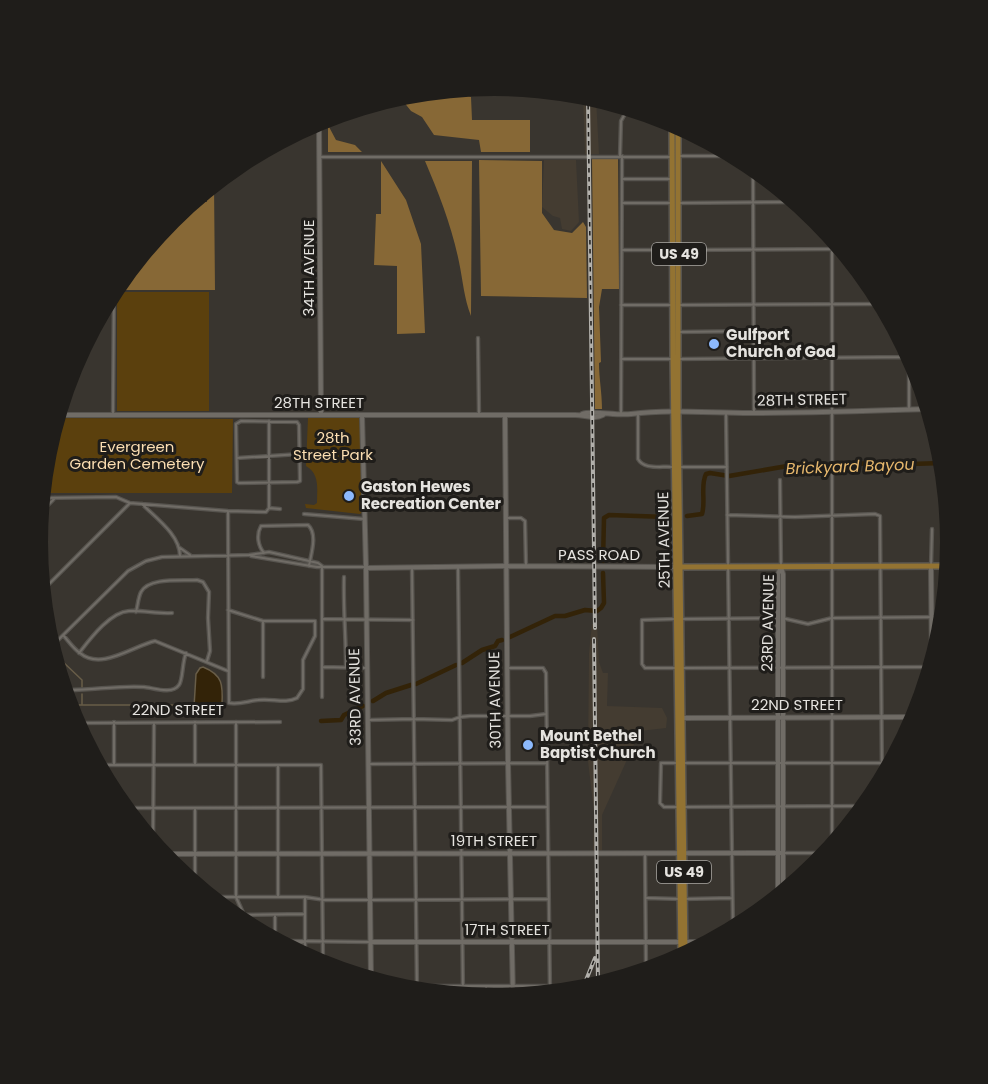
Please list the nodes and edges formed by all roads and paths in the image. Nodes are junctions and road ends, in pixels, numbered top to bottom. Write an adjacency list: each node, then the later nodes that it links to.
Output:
1 (623, 116): 5 (street)
2 (319, 132): 8 (street, 34TH AVENUE)
3 (673, 134): 6 (main road, 25TH AVENUE / US 49)
4 (677, 136): 6 (main road, 25TH AVENUE / US 49)
5 (621, 156): 6 (street); 8 (street); 9 (street)
6 (675, 156): 7 (street); 10 (main road, 25TH AVENUE / US 49); 15 (main road, 25TH AVENUE / US 49)
7 (717, 156)
8 (319, 157): 45 (street, 34TH AVENUE)
9 (621, 178): 10 (street); 14 (street)
10 (672, 179): 15 (main road, 25TH AVENUE / US 49)
11 (753, 179): 12 (street)
12 (753, 202): 13 (street); 15 (street); 19 (street)
13 (782, 202)
14 (621, 203): 15 (street); 17 (street)
15 (675, 203): 18 (main road, 25TH AVENUE / US 49)
16 (830, 249): 19 (street)
17 (621, 250): 18 (street); 25 (street)
18 (676, 250): 19 (street); 21 (main road, 25TH AVENUE / US 49)
19 (753, 250): 22 (street)
20 (832, 251): 23 (street)
21 (676, 304): 22 (street); 25 (street); 28 (main road, 25TH AVENUE / US 49); 34 (main road, 25TH AVENUE / US 49)
22 (753, 304): 23 (street); 27 (street)
23 (832, 304): 24 (street); 32 (street)
24 (871, 304)
25 (621, 305): 33 (street)
26 (114, 309): 44 (street)
27 (754, 331): 28 (street); 31 (street)
28 (679, 332): 34 (main road, 25TH AVENUE / US 49)
29 (478, 338): 47 (street)
30 (899, 356): 32 (street)
31 (754, 358): 32 (street); 34 (street); 42 (street)
32 (832, 358): 39 (street)
33 (621, 359): 34 (street); 49 (street)
34 (676, 359): 38 (main road, 25TH AVENUE / US 49)
35 (910, 381): 36 (street)
36 (909, 410): 37 (street, 28TH STREET); 39 (street, 28TH STREET)
37 (920, 410)
38 (676, 411): 40 (street, 28TH STREET); 41 (street, 28TH STREET); 54 (main road, 25TH AVENUE / US 49)
39 (832, 411): 42 (street, 28TH STREET); 67 (street)
40 (726, 412): 42 (street, 28TH STREET); 55 (street)
41 (638, 413): 49 (street, 28TH STREET); 54 (street)
42 (754, 413)
43 (67, 414): 44 (street, 28TH STREET)
44 (113, 414): 45 (street, 28TH STREET)
45 (321, 415): 46 (street, 28TH STREET)
46 (362, 415): 47 (street, 28TH STREET); 71 (street, 33RD AVENUE)
47 (479, 415): 48 (street, 28TH STREET)
48 (505, 415): 49 (street, 28TH STREET); 70 (street, 30TH AVENUE)
49 (621, 415)
50 (269, 421): 51 (street); 52 (street); 53 (street)
51 (300, 454): 52 (street); 57 (street)
52 (269, 456): 53 (street); 57 (street)
53 (236, 458): 57 (street)
54 (677, 467): 55 (street); 91 (main road, 25TH AVENUE / US 49)
55 (727, 468): 68 (street)
56 (780, 480): 69 (street)
57 (269, 483): 63 (street)
58 (51, 498): 59 (street)
59 (56, 498): 60 (street); 62 (street)
60 (130, 503): 61 (street); 97 (street)
61 (142, 503): 65 (street); 73 (street)
62 (50, 504)
63 (268, 508): 64 (street); 65 (street)
64 (280, 509)
65 (228, 511): 78 (street)
66 (304, 514): 71 (street)
67 (832, 514): 69 (street); 94 (street); 95 (street)
68 (727, 515): 69 (street); 92 (street)
69 (781, 516): 93 (street)
70 (506, 518): 84 (street, 30TH AVENUE); 85 (street)
71 (364, 519): 88 (street, 33RD AVENUE)
72 (932, 529): 86 (street)
73 (179, 548): 76 (street); 77 (street)
74 (264, 553): 75 (street); 79 (street); 81 (street)
75 (249, 555): 78 (street); 80 (street, PASS ROAD)
76 (180, 556): 77 (street); 113 (street)
77 (192, 556): 78 (street)
78 (227, 556): 98 (street)
79 (288, 556): 80 (street); 81 (street)
80 (287, 561): 82 (street, PASS ROAD)
81 (310, 561): 82 (street); 83 (street)
82 (309, 566): 83 (street, PASS ROAD)
83 (322, 566): 88 (street, PASS ROAD); 106 (street)
84 (506, 566): 85 (street, PASS ROAD); 90 (street, PASS ROAD); 123 (street, 30TH AVENUE)
85 (526, 566): 91 (street, PASS ROAD)
86 (931, 566): 87 (main road, PASS ROAD); 95 (main road, PASS ROAD); 105 (street)
87 (939, 566)
88 (366, 567): 89 (street, PASS ROAD); 108 (street, 33RD AVENUE)
89 (412, 567): 90 (street, PASS ROAD); 110 (street)
90 (458, 567): 134 (street)
91 (678, 567): 92 (main road, PASS ROAD); 109 (main road, 25TH AVENUE / US 49)
92 (728, 567): 93 (main road, PASS ROAD); 101 (street)
93 (781, 567): 94 (main road, PASS ROAD); 102 (street, 23RD AVENUE)
94 (832, 567): 95 (main road, PASS ROAD); 103 (street)
95 (881, 567): 104 (street)
96 (344, 576): 107 (street)
97 (50, 583)
98 (228, 610): 111 (street); 128 (street)
99 (136, 612): 100 (street); 115 (street); 117 (street)
100 (172, 613)
101 (729, 618): 102 (street); 109 (street); 125 (street)
102 (781, 618): 103 (street); 126 (street, 23RD AVENUE)
103 (832, 618): 104 (street); 127 (street)
104 (881, 618): 105 (street); 120 (street)
105 (932, 618): 112 (street)
106 (322, 619): 107 (street); 118 (street)
107 (343, 619): 108 (street); 119 (street)
108 (366, 619): 110 (street); 122 (street, 33RD AVENUE)
109 (678, 619): 124 (main road, 25TH AVENUE / US 49); 124 (street)
110 (413, 620): 141 (street)
111 (263, 621): 128 (street); 129 (street)
112 (932, 623)
113 (63, 635): 114 (street); 115 (street)
114 (59, 639)
115 (79, 653): 116 (street)
116 (186, 653): 117 (street); 130 (street)
117 (206, 662): 128 (street)
118 (322, 667): 119 (street); 131 (street)
119 (346, 667): 122 (street)
120 (881, 667): 121 (street); 127 (street); 138 (street)
121 (922, 667)
122 (367, 668): 142 (street, 33RD AVENUE)
123 (507, 668): 132 (street); 133 (street, 30TH AVENUE)
124 (679, 668): 125 (street); 140 (main road, 25TH AVENUE / US 49)
125 (730, 668): 126 (street); 135 (street)
126 (781, 668): 127 (street); 136 (street, 23RD AVENUE)
127 (832, 668): 137 (street)
128 (228, 671)
129 (263, 677)
130 (74, 690)
131 (322, 697)
132 (546, 714): 133 (street); 165 (street)
133 (508, 716): 134 (street); 164 (street, 30TH AVENUE)
134 (460, 717): 141 (street); 163 (street)
135 (730, 717): 136 (street, 22ND STREET); 140 (street, 22ND STREET); 152 (street)
136 (781, 717): 137 (street, 22ND STREET); 153 (street, 23RD AVENUE)
137 (832, 717): 138 (street, 22ND STREET); 154 (street)
138 (881, 717): 139 (street, 22ND STREET); 150 (street)
139 (904, 717)
140 (680, 718): 151 (main road, 25TH AVENUE / US 49)
141 (414, 719): 142 (street); 161 (street)
142 (368, 720): 160 (street, 33RD AVENUE)
143 (114, 722): 147 (street, 22ND STREET); 148 (street, 22ND STREET); 157 (street)
144 (195, 722): 145 (street, 22ND STREET); 148 (street, 22ND STREET); 159 (street)
145 (236, 722): 146 (street, 22ND STREET); 166 (street)
146 (280, 722)
147 (87, 723)
148 (154, 723): 158 (street)
149 (437, 759): 162 (street)
150 (882, 761)
151 (680, 763): 152 (street); 179 (main road, 25TH AVENUE / US 49); 179 (street)
152 (731, 763): 153 (street); 180 (street)
153 (781, 763): 154 (street); 168 (street, 23RD AVENUE)
154 (832, 763): 155 (street); 169 (street)
155 (882, 763)
156 (108, 764): 157 (street)
157 (114, 764): 158 (street)
158 (154, 764): 159 (street); 182 (street)
159 (195, 764): 166 (street)
160 (369, 764): 161 (street); 174 (street, 33RD AVENUE)
161 (414, 764): 162 (street); 175 (street)
162 (437, 764): 163 (street)
163 (460, 764): 164 (street); 176 (street)
164 (508, 764): 165 (street); 177 (street, 30TH AVENUE)
165 (547, 764): 178 (street)
166 (236, 765): 167 (street); 171 (street)
167 (278, 765): 172 (street); 173 (street)
168 (781, 806): 169 (street); 180 (street); 196 (street, 23RD AVENUE)
169 (832, 806): 170 (street); 185 (street)
170 (854, 806)
171 (236, 807): 172 (street); 183 (street); 186 (street)
172 (278, 807): 173 (street); 200 (street)
173 (321, 807): 174 (street); 187 (street)
174 (369, 807): 175 (street); 188 (street, 33RD AVENUE)
175 (415, 807): 176 (street); 189 (street)
176 (461, 807): 177 (street); 190 (street)
177 (509, 807): 178 (street); 191 (street, 30TH AVENUE)
178 (547, 807): 192 (street)
179 (681, 807): 180 (street); 194 (main road, 25TH AVENUE / US 49)
180 (731, 807): 195 (street)
181 (136, 808): 182 (street)
182 (154, 808): 183 (street); 184 (street)
183 (195, 808): 199 (street)
184 (153, 829)
185 (832, 833)
186 (236, 853): 199 (street, 19TH STREET); 200 (street, 19TH STREET); 205 (street)
187 (322, 853): 188 (street, 19TH STREET); 200 (street, 19TH STREET); 208 (street)
188 (370, 853): 189 (street, 19TH STREET); 215 (street, 33RD AVENUE)
189 (415, 853): 190 (street, 19TH STREET); 216 (street)
190 (462, 853): 191 (street, 19TH STREET); 213 (street)
191 (510, 853): 192 (street, 19TH STREET); 209 (street, 30TH AVENUE)
192 (548, 853): 193 (street, 19TH STREET); 214 (street)
193 (645, 853): 194 (street, 19TH STREET); 210 (street)
194 (681, 853): 195 (street, 19TH STREET); 211 (main road, 25TH AVENUE / US 49)
195 (732, 853): 196 (street, 19TH STREET); 212 (street)
196 (781, 853): 197 (street, 19TH STREET); 202 (street, 23RD AVENUE); 203 (street, 23RD AVENUE)
197 (813, 853)
198 (176, 854): 199 (street, 19TH STREET)
199 (195, 854): 201 (street)
200 (278, 854): 206 (street)
201 (195, 872)
202 (782, 882)
203 (779, 885)
204 (223, 897): 205 (street)
205 (236, 897): 206 (street); 217 (street)
206 (278, 897): 207 (street)
207 (304, 897): 208 (street); 219 (street)
208 (323, 898): 215 (street); 225 (street)
209 (510, 898): 213 (street); 214 (street); 227 (street, 30TH AVENUE)
210 (645, 898): 211 (street); 229 (street)
211 (682, 898): 212 (street); 230 (main road, 25TH AVENUE / US 49)
212 (732, 898): 221 (street)
213 (462, 899): 216 (street); 234 (street)
214 (549, 899): 228 (street)
215 (371, 900): 216 (street); 226 (street, 33RD AVENUE)
216 (416, 900): 233 (street)
217 (242, 910)
218 (274, 914): 219 (street); 220 (street); 222 (street)
219 (305, 914): 224 (street)
220 (249, 915)
221 (733, 919)
222 (274, 930)
223 (296, 941): 224 (street)
224 (305, 942): 225 (street, 17TH STREET); 232 (street); 235 (street)
225 (323, 942): 226 (street, 17TH STREET); 238 (street)
226 (371, 942): 233 (street, 17TH STREET); 240 (street, 33RD AVENUE)
227 (511, 942): 228 (street, 17TH STREET); 234 (street, 17TH STREET); 246 (street, 30TH AVENUE)
228 (550, 942): 229 (street, 17TH STREET); 242 (street)
229 (645, 942): 230 (street, 17TH STREET); 239 (street)
230 (682, 942): 231 (street, 17TH STREET); 236 (main road, 25TH AVENUE / US 49); 237 (main road, 25TH AVENUE / US 49)
231 (691, 942)
232 (299, 943)
233 (417, 943): 234 (street, 17TH STREET); 241 (street)
234 (463, 943): 244 (street)
235 (305, 946)
236 (682, 946)
237 (683, 946)
238 (323, 954)
239 (646, 961)
240 (371, 970)
241 (417, 981)
242 (550, 984)
243 (455, 986): 244 (street)
244 (463, 986): 245 (street)
245 (486, 986): 246 (street)
246 (511, 986): 247 (street)
247 (533, 986)

